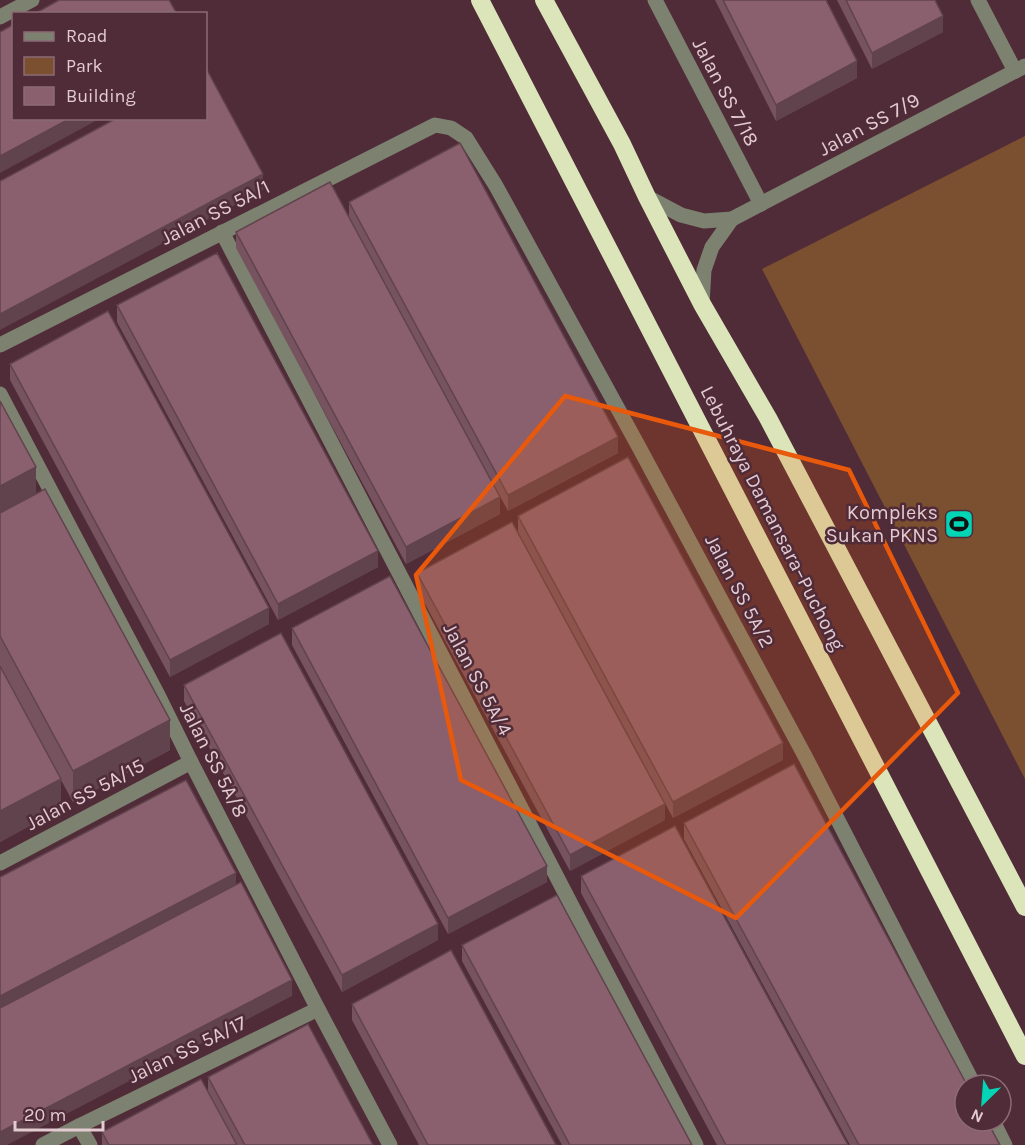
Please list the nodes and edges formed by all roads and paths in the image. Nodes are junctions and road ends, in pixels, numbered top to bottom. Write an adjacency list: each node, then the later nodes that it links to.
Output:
1 (32, 0): 6 (street)
2 (480, 0): 20 (highway, Lebuhraya Damansara–Puchong)
3 (544, 0): 9 (highway, Lebuhraya Damansara–Puchong)
4 (655, 0): 10 (street, Jalan SS 7/18)
5 (978, 0): 7 (street)
6 (0, 16)
7 (1020, 69): 10 (street, Jalan SS 7/9)
8 (451, 128): 12 (street, Jalan SS 5A/1); 21 (street, Jalan SS 5A/2)
9 (647, 197): 11 (street, Jalan SS 7/9); 13 (highway, Lebuhraya Damansara–Puchong)
10 (761, 204): 11 (street, Jalan SS 7/9)
11 (732, 219): 13 (street, Jalan SS 7/9)
12 (222, 232): 14 (street, Jalan SS 5A/1); 26 (street, Jalan SS 5A/4)
13 (702, 304): 18 (highway, Lebuhraya Damansara–Puchong)
14 (0, 345)
15 (0, 394): 16 (street, Jalan SS 5A/8)
16 (191, 762): 17 (street, Jalan SS 5A/15); 19 (street, Jalan SS 5A/8)
17 (0, 863)
18 (1025, 907)
19 (318, 1009): 22 (street, Jalan SS 5A/17); 25 (street, Jalan SS 5A/8)
20 (1025, 1056)
21 (968, 1073)
22 (80, 1126): 23 (street, Jalan SS 5A/17); 24 (street)
23 (43, 1145)
24 (90, 1145)
25 (390, 1145)
26 (696, 1145)

